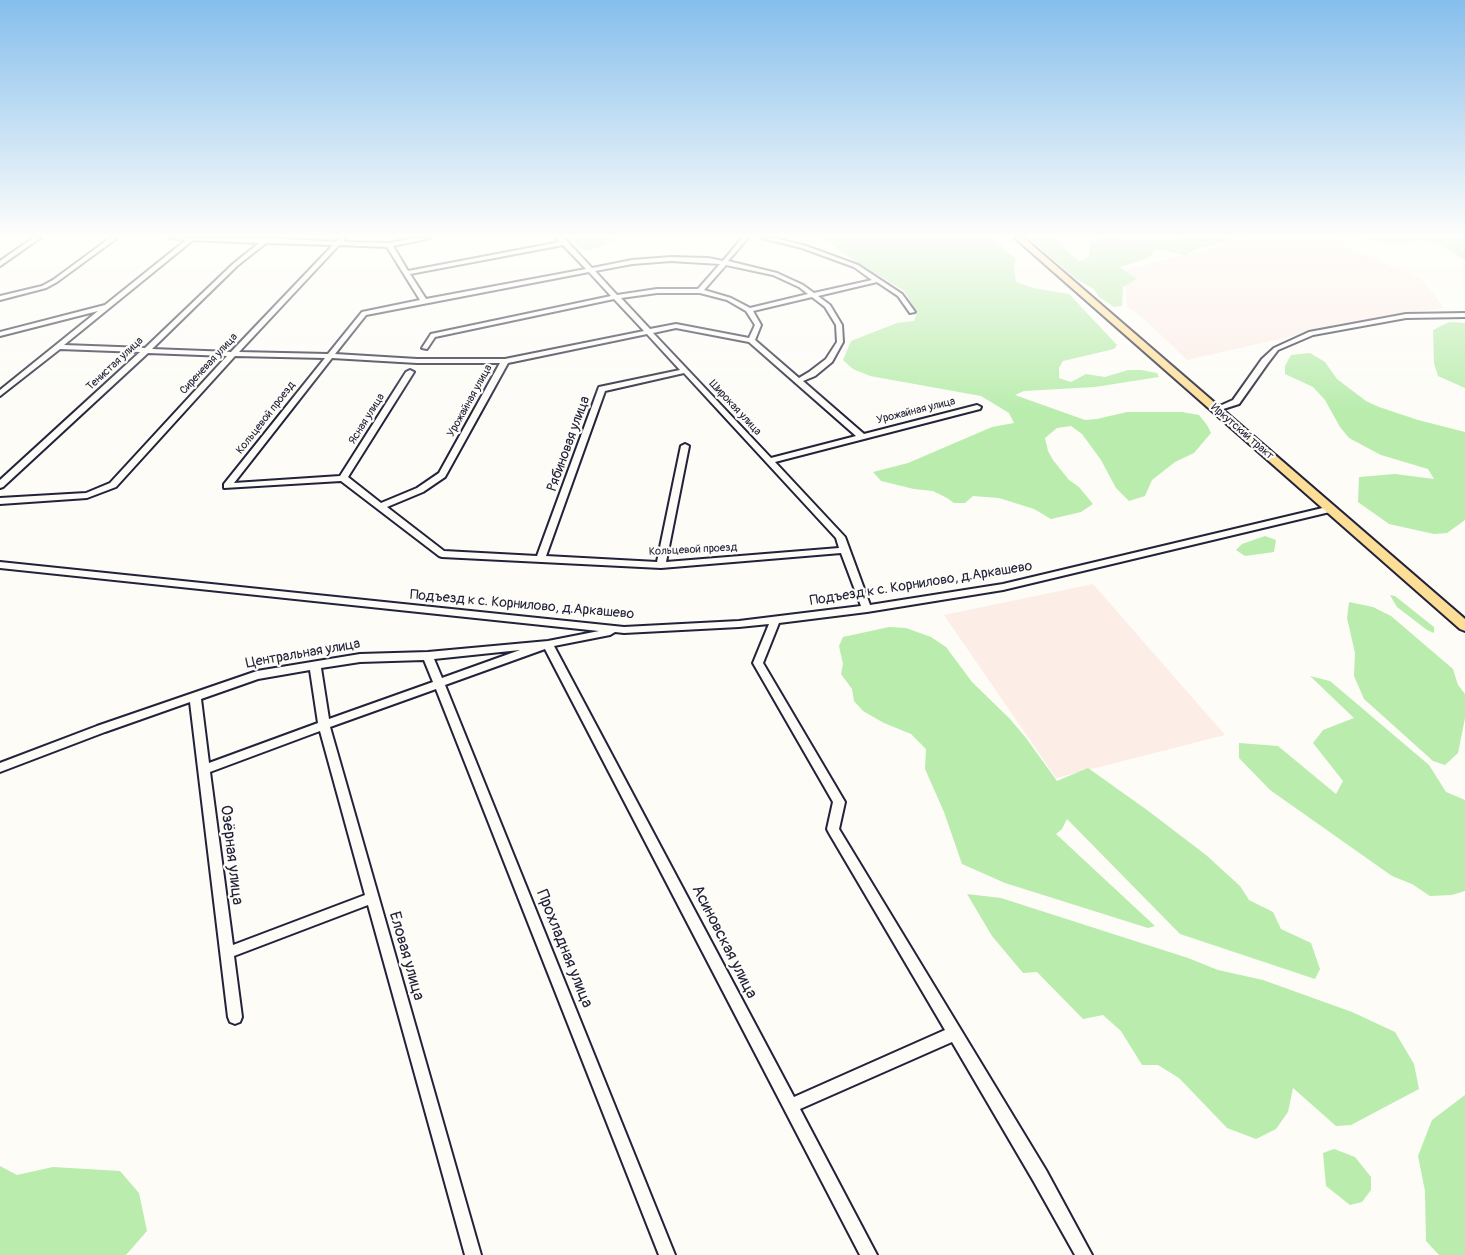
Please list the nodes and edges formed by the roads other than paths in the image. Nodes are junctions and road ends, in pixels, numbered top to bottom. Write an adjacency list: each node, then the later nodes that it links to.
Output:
1 (122, 297): 13 (street)
2 (202, 297): 22 (street, Тенистая улица)
3 (288, 297): 23 (street, Сиреневая улица)
4 (421, 297): 12 (street)
5 (452, 297): 12 (street, Кольцевой проезд)
6 (616, 297): 17 (street, Широкая улица); 21 (street)
7 (720, 297): 14 (street)
8 (806, 297): 14 (street)
9 (815, 297): 28 (street, Кольцевой проезд)
10 (901, 297): 15 (street)
11 (1087, 297): 31 (main road, Иркутский тракт)
12 (424, 302): 24 (street, Кольцевой проезд)
13 (110, 306): 18 (street); 20 (street)
14 (749, 310): 19 (street)
15 (912, 312)
16 (1465, 315): 31 (street)
17 (648, 331): 19 (street, Урожайная улица); 25 (street, Урожайная улица); 26 (street, Широкая улица)
18 (0, 334)
19 (751, 340): 28 (street, Урожайная улица)
20 (59, 347): 22 (street); 29 (street)
21 (425, 348)
22 (147, 350): 23 (street); 36 (street, Тенистая улица)
23 (233, 354): 24 (street); 37 (street, Сиреневая улица)
24 (329, 356): 25 (street); 35 (street, Кольцевой проезд)
25 (505, 361): 38 (street, Урожайная улица)
26 (686, 371): 34 (street, Широкая улица); 41 (street, Рябиновая улица)
27 (410, 372): 35 (street, Ясная улица)
28 (798, 381): 32 (street, Урожайная улица)
29 (0, 394)
30 (977, 407): 32 (street, Урожайная улица)
31 (1217, 409): 39 (main road, Иркутский тракт)
32 (861, 436): 34 (street, Урожайная улица)
33 (685, 446): 42 (street)
34 (769, 461): 40 (street, Широкая улица)
35 (343, 478): 38 (street, Кольцевой проезд)
36 (0, 485)
37 (0, 501)
38 (380, 507): 41 (street, Кольцевой проезд)
39 (1331, 509): 44 (street, Подъезд к с. Корнилово, д.Аркашево); 46 (main road, Иркутский тракт)
40 (844, 550): 42 (street, Кольцевой проезд); 44 (street, Широкая улица)
41 (540, 560): 42 (street, Кольцевой проезд)
42 (661, 564)
43 (0, 565): 47 (street, Подъезд к с. Корнилово, д.Аркашево)
44 (868, 609): 45 (street, Подъезд к с. Корнилово, д.Аркашево)
45 (775, 620): 47 (street, Подъезд к с. Корнилово, д.Аркашево); 59 (street)
46 (1465, 626)
47 (624, 630): 48 (street, Центральная улица)
48 (548, 644): 49 (street, Центральная улица); 51 (street); 60 (street, Асиновская улица)
49 (428, 656): 50 (street, Центральная улица); 51 (street, Прохладная улица)
50 (315, 665): 52 (street, Центральная улица); 53 (street, Еловая улица)
51 (439, 684): 53 (street); 62 (street, Прохладная улица)
52 (195, 696): 54 (street, Центральная улица); 55 (street, Озёрная улица)
53 (324, 725): 55 (street); 56 (street, Еловая улица)
54 (0, 768)
55 (204, 770): 57 (street, Озёрная улица)
56 (372, 898): 57 (street); 61 (street, Еловая улица)
57 (227, 953): 58 (street, Озёрная улица)
58 (235, 1017)
59 (955, 1033): 60 (street); 64 (street)
60 (790, 1106): 63 (street, Асиновская улица)
61 (473, 1255)
62 (667, 1255)
63 (869, 1255)
64 (1084, 1255)

